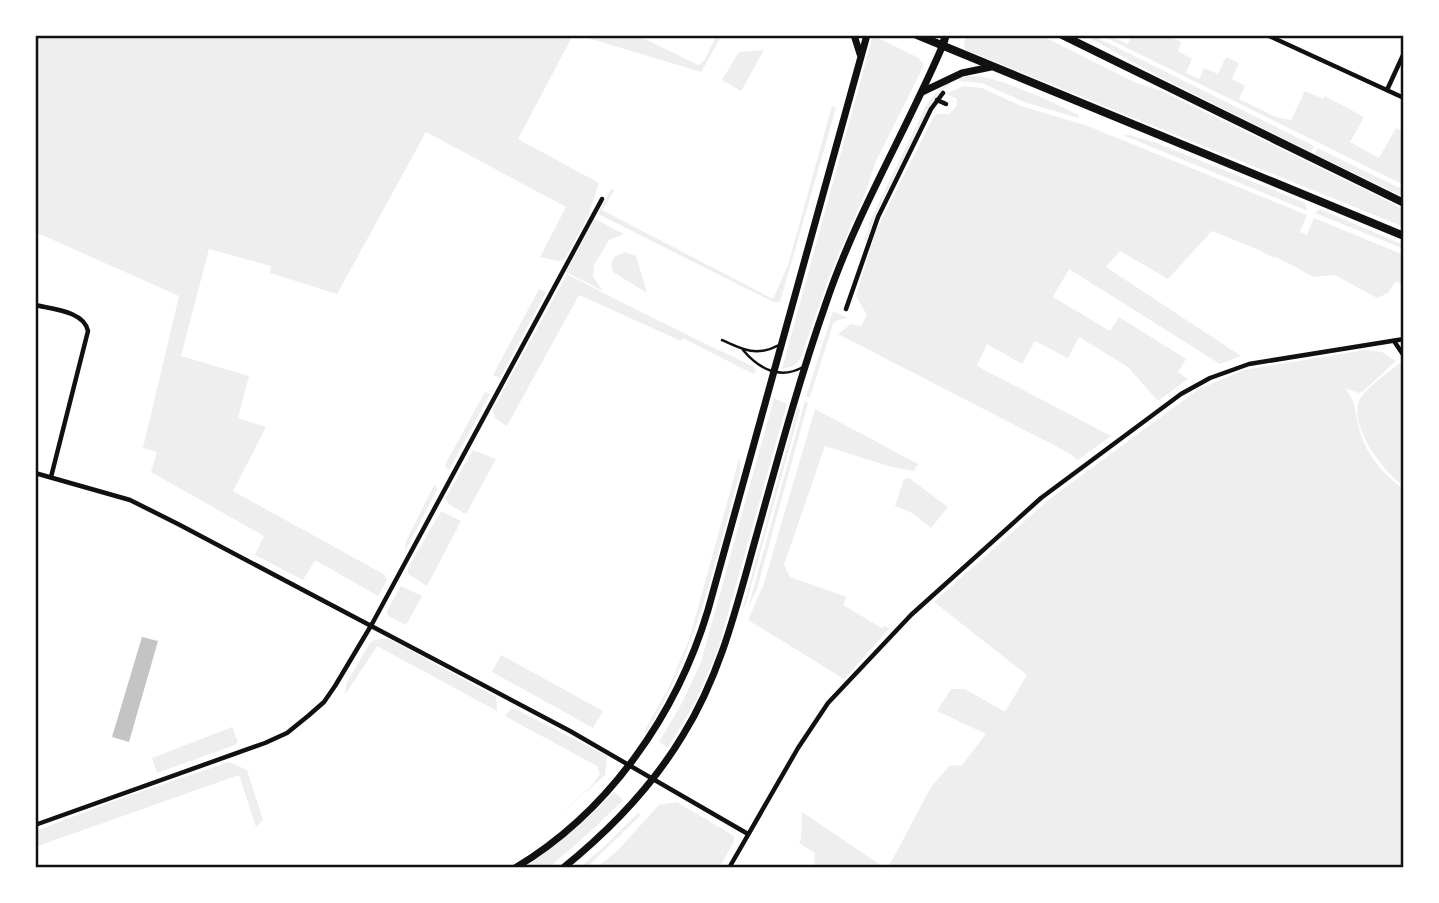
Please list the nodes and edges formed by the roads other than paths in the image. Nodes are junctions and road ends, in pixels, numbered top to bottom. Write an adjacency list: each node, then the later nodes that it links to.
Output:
1 (854, 35): 9 (main road)
2 (867, 35): 9 (main road)
3 (917, 35): 7 (main road)
4 (946, 35): 7 (main road)
5 (1062, 35): 18 (main road)
6 (1267, 35): 11 (street)
7 (943, 47): 10 (main road); 12 (main road)
8 (1404, 53): 11 (street)
9 (860, 56): 25 (main road)
10 (992, 67): 12 (main road); 19 (main road)
11 (1387, 90): 14 (street)
12 (921, 93): 28 (main road)
13 (943, 93): 15 (street)
14 (1404, 98)
15 (937, 100): 16 (street); 21 (street)
16 (946, 104)
17 (602, 199): 32 (street)
18 (1404, 203)
19 (1404, 236)
20 (35, 305): 31 (street)
21 (846, 309)
22 (1404, 339): 24 (street)
23 (722, 340): 26 (lane)
24 (1394, 341): 27 (street); 36 (street)
25 (781, 344): 26 (lane); 29 (main road)
26 (743, 350): 29 (lane)
27 (1404, 356)
28 (804, 367): 29 (lane); 34 (main road)
29 (773, 372): 33 (main road)
30 (35, 473): 31 (street)
31 (51, 477): 32 (street)
32 (372, 624): 33 (street); 35 (street)
33 (630, 764): 34 (street); 37 (main road)
34 (654, 778): 36 (street); 38 (main road)
35 (35, 825)
36 (748, 834): 39 (street)
37 (515, 868)
38 (563, 868)
39 (729, 868)

